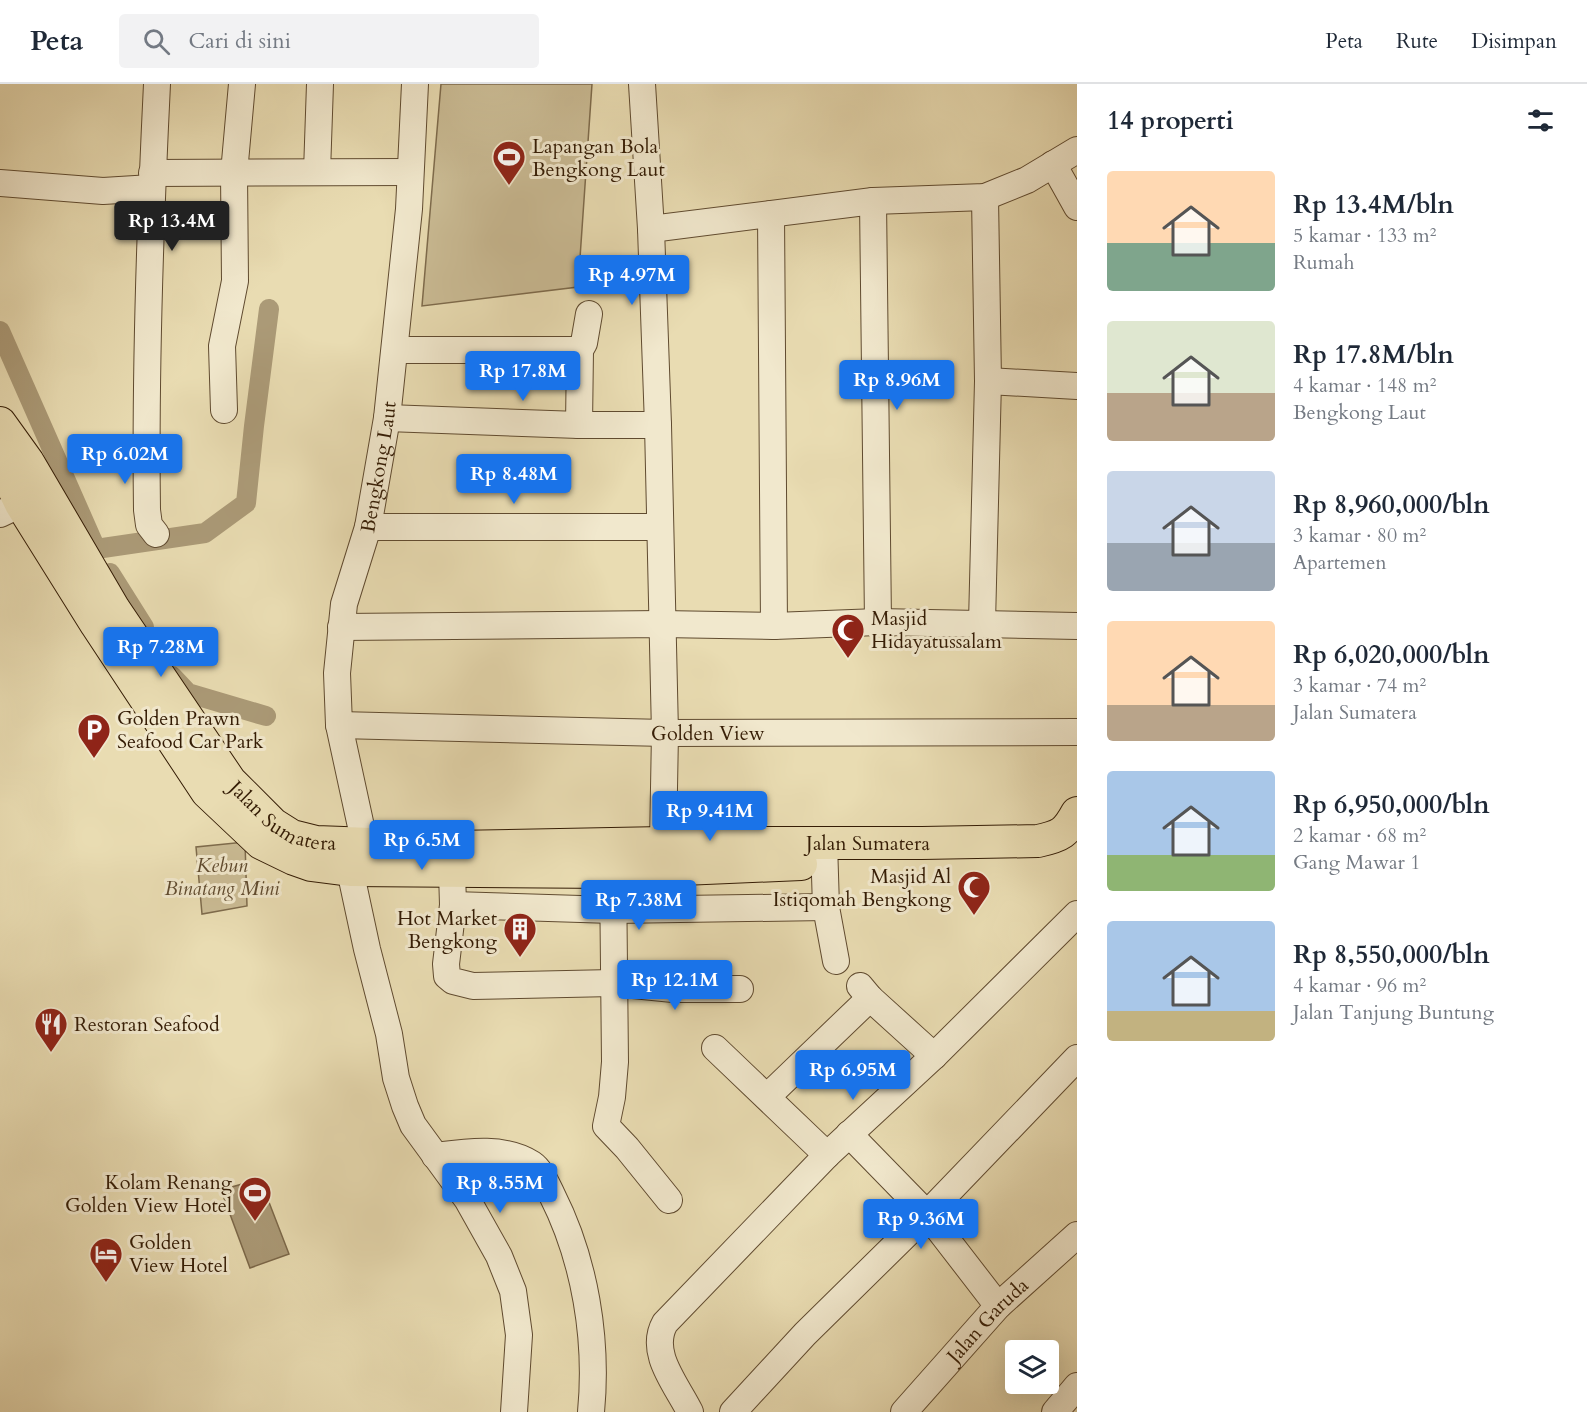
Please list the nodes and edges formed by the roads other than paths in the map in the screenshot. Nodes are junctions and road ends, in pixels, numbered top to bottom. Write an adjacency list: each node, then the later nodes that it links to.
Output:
1 (157, 84): 11 (street)
2 (242, 84): 10 (street)
3 (320, 84): 8 (street)
4 (415, 84): 9 (street, Bengkong Laut)
5 (642, 84): 17 (street)
6 (1077, 150): 7 (street)
7 (1053, 164): 13 (street); 15 (street)
8 (317, 172): 9 (street); 10 (street)
9 (410, 172): 19 (street, Bengkong Laut)
10 (234, 173): 11 (street); 23 (street)
11 (152, 180): 12 (street); 31 (street)
12 (0, 183)
13 (985, 197): 14 (street); 21 (street)
14 (873, 201): 16 (street); 32 (street)
15 (1077, 207)
16 (771, 214): 17 (street); 35 (street)
17 (651, 229): 27 (street)
18 (589, 314): 20 (street)
19 (395, 350): 20 (street); 24 (street, Bengkong Laut)
20 (580, 350): 26 (street)
21 (988, 381): 22 (street); 33 (street)
22 (1077, 386)
23 (224, 410)
24 (387, 418): 26 (street); 29 (street, Bengkong Laut)
25 (0, 423): 28 (main road, Jalan Sumatera)
26 (579, 425): 27 (street)
27 (658, 425): 30 (street)
28 (14, 483): 45 (main road, Jalan Sumatera)
29 (368, 526): 30 (street); 37 (street, Bengkong Laut)
30 (660, 528): 34 (street)
31 (156, 534)
32 (878, 622): 33 (street); 35 (street)
33 (982, 623): 36 (street)
34 (662, 624): 35 (street); 37 (street); 40 (street)
35 (774, 626)
36 (1077, 626)
37 (341, 627): 38 (street, Bengkong Laut)
38 (339, 725): 40 (street, Golden View); 45 (street, Bengkong Laut)
39 (1077, 732): 40 (street, Golden View)
40 (665, 733): 42 (street)
41 (1077, 813): 44 (main road, Jalan Sumatera)
42 (663, 843): 44 (main road, Jalan Sumatera); 45 (main road, Jalan Sumatera)
43 (1077, 847): 44 (main road, Jalan Sumatera)
44 (824, 853): 47 (main road, Jalan Sumatera); 49 (street)
45 (358, 858): 46 (main road, Jalan Sumatera); 61 (street, Bengkong Laut)
46 (452, 872): 47 (main road, Jalan Sumatera); 48 (street)
47 (613, 872): 50 (street)
48 (453, 905): 50 (street); 53 (street)
49 (826, 908): 50 (street); 52 (street)
50 (613, 910): 53 (street)
51 (1077, 914): 56 (street)
52 (836, 961)
53 (613, 983): 54 (street); 62 (street)
54 (740, 989)
55 (715, 1048): 58 (street)
56 (934, 1056): 58 (street); 59 (street)
57 (1077, 1058): 63 (street)
58 (767, 1097): 60 (street)
59 (849, 1134): 60 (street); 63 (street)
60 (827, 1155): 69 (street)
61 (435, 1156): 67 (street, Bengkong Laut); 68 (street)
62 (669, 1200)
63 (927, 1214): 65 (street); 70 (street)
64 (1077, 1235): 65 (street, Jalan Garuda)
65 (998, 1306): 71 (street, Jalan Garuda)
66 (1077, 1386): 72 (street)
67 (514, 1412)
68 (591, 1412)
69 (690, 1412)
70 (733, 1412)
71 (904, 1412)
72 (1055, 1412)

